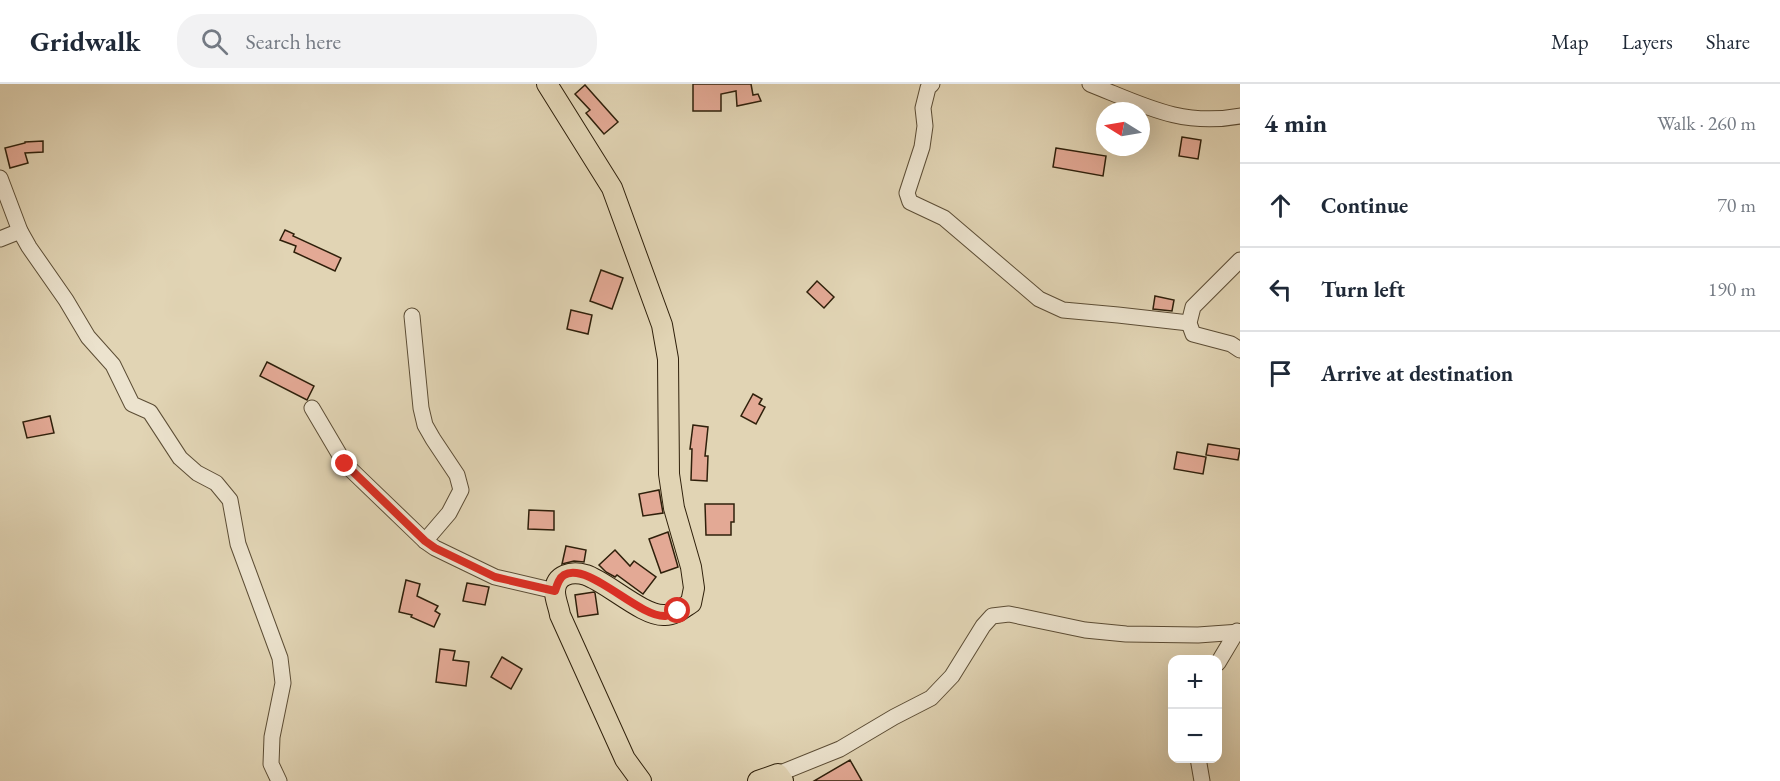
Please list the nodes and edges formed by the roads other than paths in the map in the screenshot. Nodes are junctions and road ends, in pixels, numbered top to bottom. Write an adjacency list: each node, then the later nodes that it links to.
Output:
1 (547, 84): 14 (main road)
2 (932, 84): 10 (street)
3 (1090, 84): 4 (street)
4 (1240, 116)
5 (0, 178): 6 (street)
6 (20, 231): 7 (street); 19 (street)
7 (0, 239)
8 (1240, 260): 10 (street)
9 (412, 316): 13 (street)
10 (1189, 323): 11 (street)
11 (1240, 350)
12 (312, 408): 13 (street)
13 (425, 541): 14 (street)
14 (555, 591): 20 (main road)
15 (1239, 632): 16 (street); 18 (street)
16 (1222, 657)
17 (1199, 763): 22 (street)
18 (781, 777): 21 (main road)
19 (279, 781)
20 (641, 781)
21 (758, 781)
22 (1202, 781)

